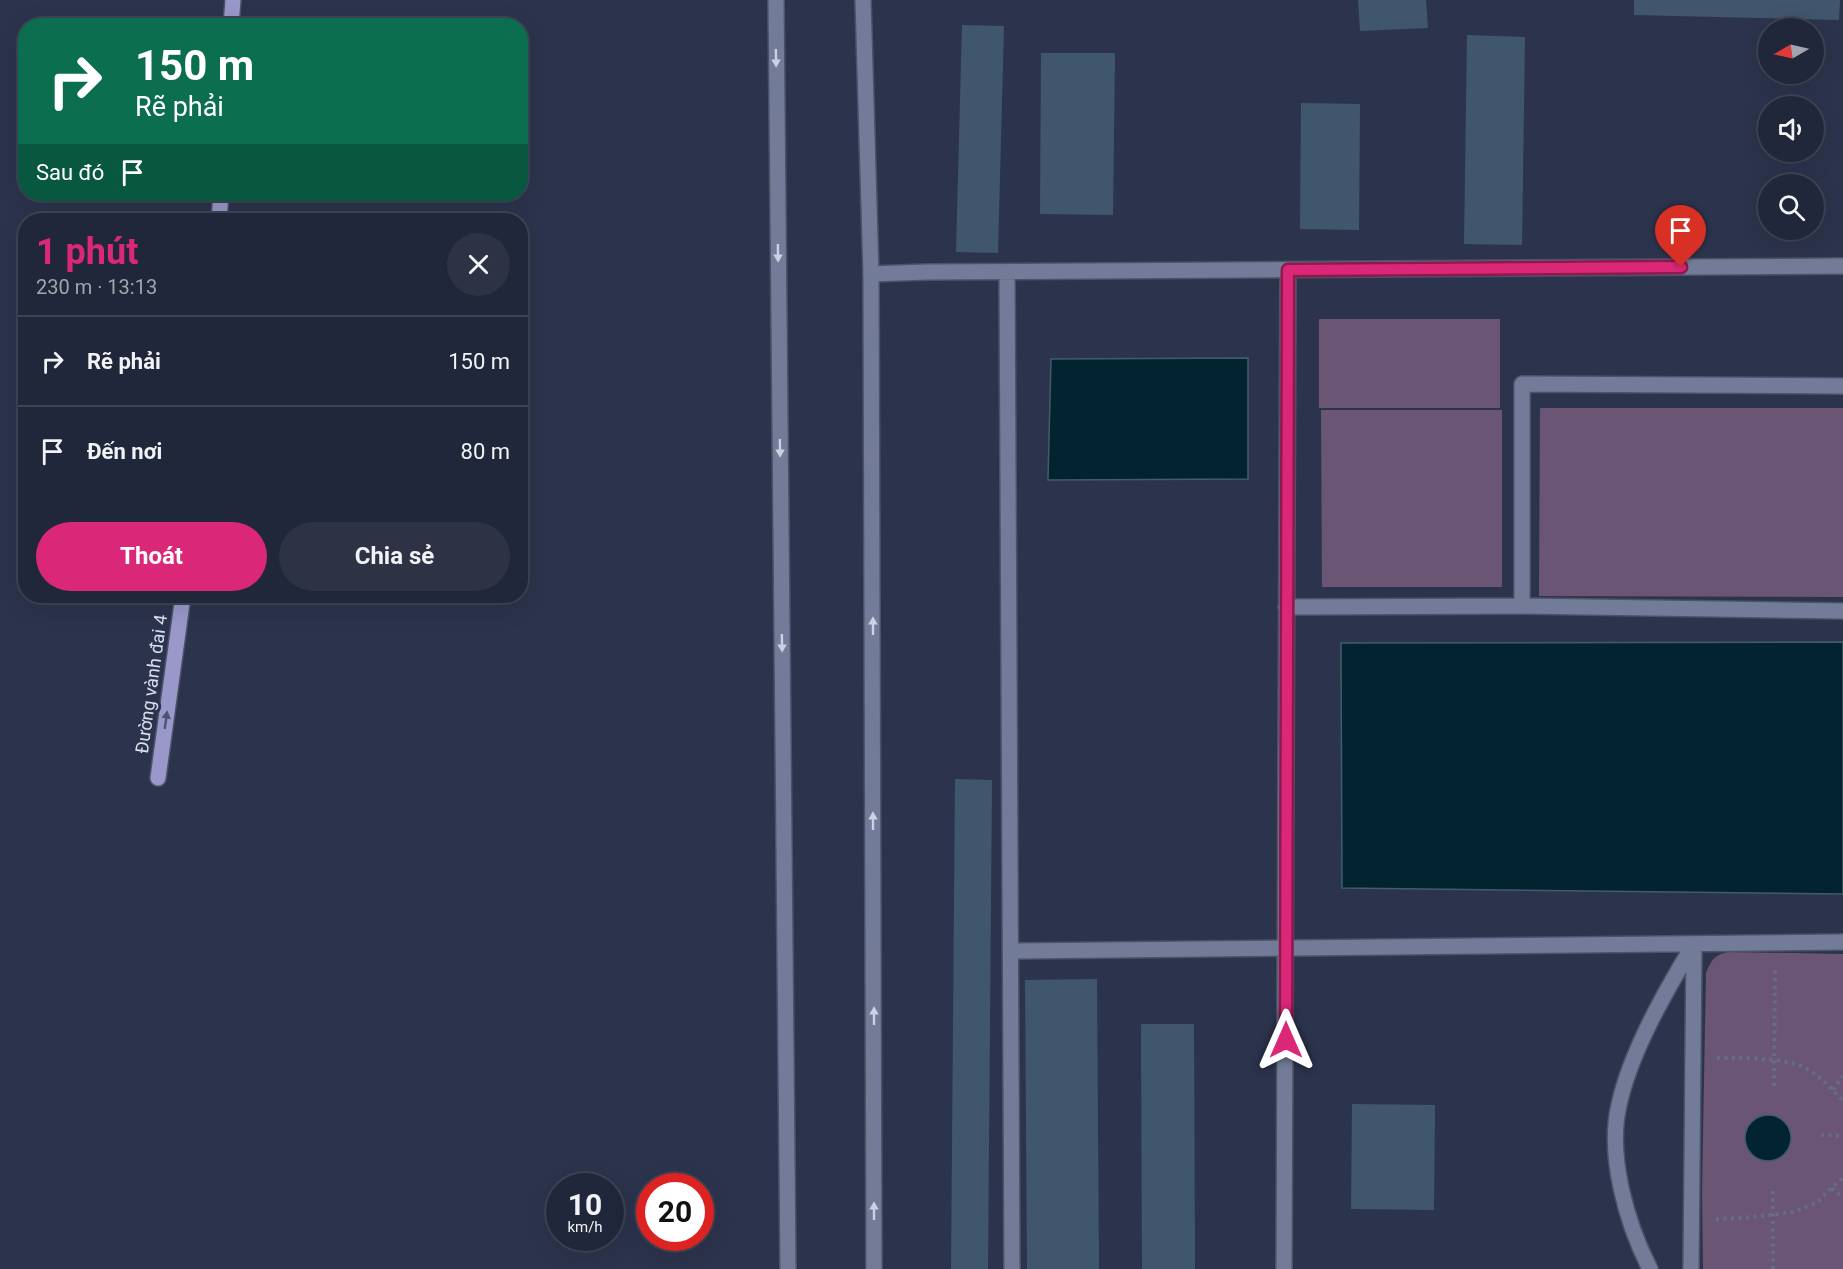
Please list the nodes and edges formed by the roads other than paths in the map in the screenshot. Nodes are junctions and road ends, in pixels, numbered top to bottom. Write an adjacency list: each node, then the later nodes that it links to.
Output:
1 (233, 0): 4 (main road)
2 (776, 0): 19 (street, one-way to 19)
3 (863, 0): 8 (street)
4 (232, 18)
5 (1843, 266): 6 (street)
6 (1288, 270): 7 (street); 12 (street)
7 (1007, 272): 8 (street); 18 (street)
8 (872, 274): 20 (street, one-way to 8)
9 (1843, 386): 11 (street)
10 (182, 603): 14 (main road, Đường vành đai 4, one-way to 10)
11 (1522, 606): 12 (street); 13 (street)
12 (1286, 607): 17 (street)
13 (1843, 611)
14 (158, 778)
15 (1843, 942): 16 (street)
16 (1694, 944): 17 (street); 23 (street); 24 (street)
17 (1286, 948): 18 (street); 22 (street)
18 (1011, 951): 21 (street)
19 (788, 1269)
20 (874, 1269)
21 (1012, 1269)
22 (1284, 1269)
23 (1650, 1269)
24 (1691, 1269)

